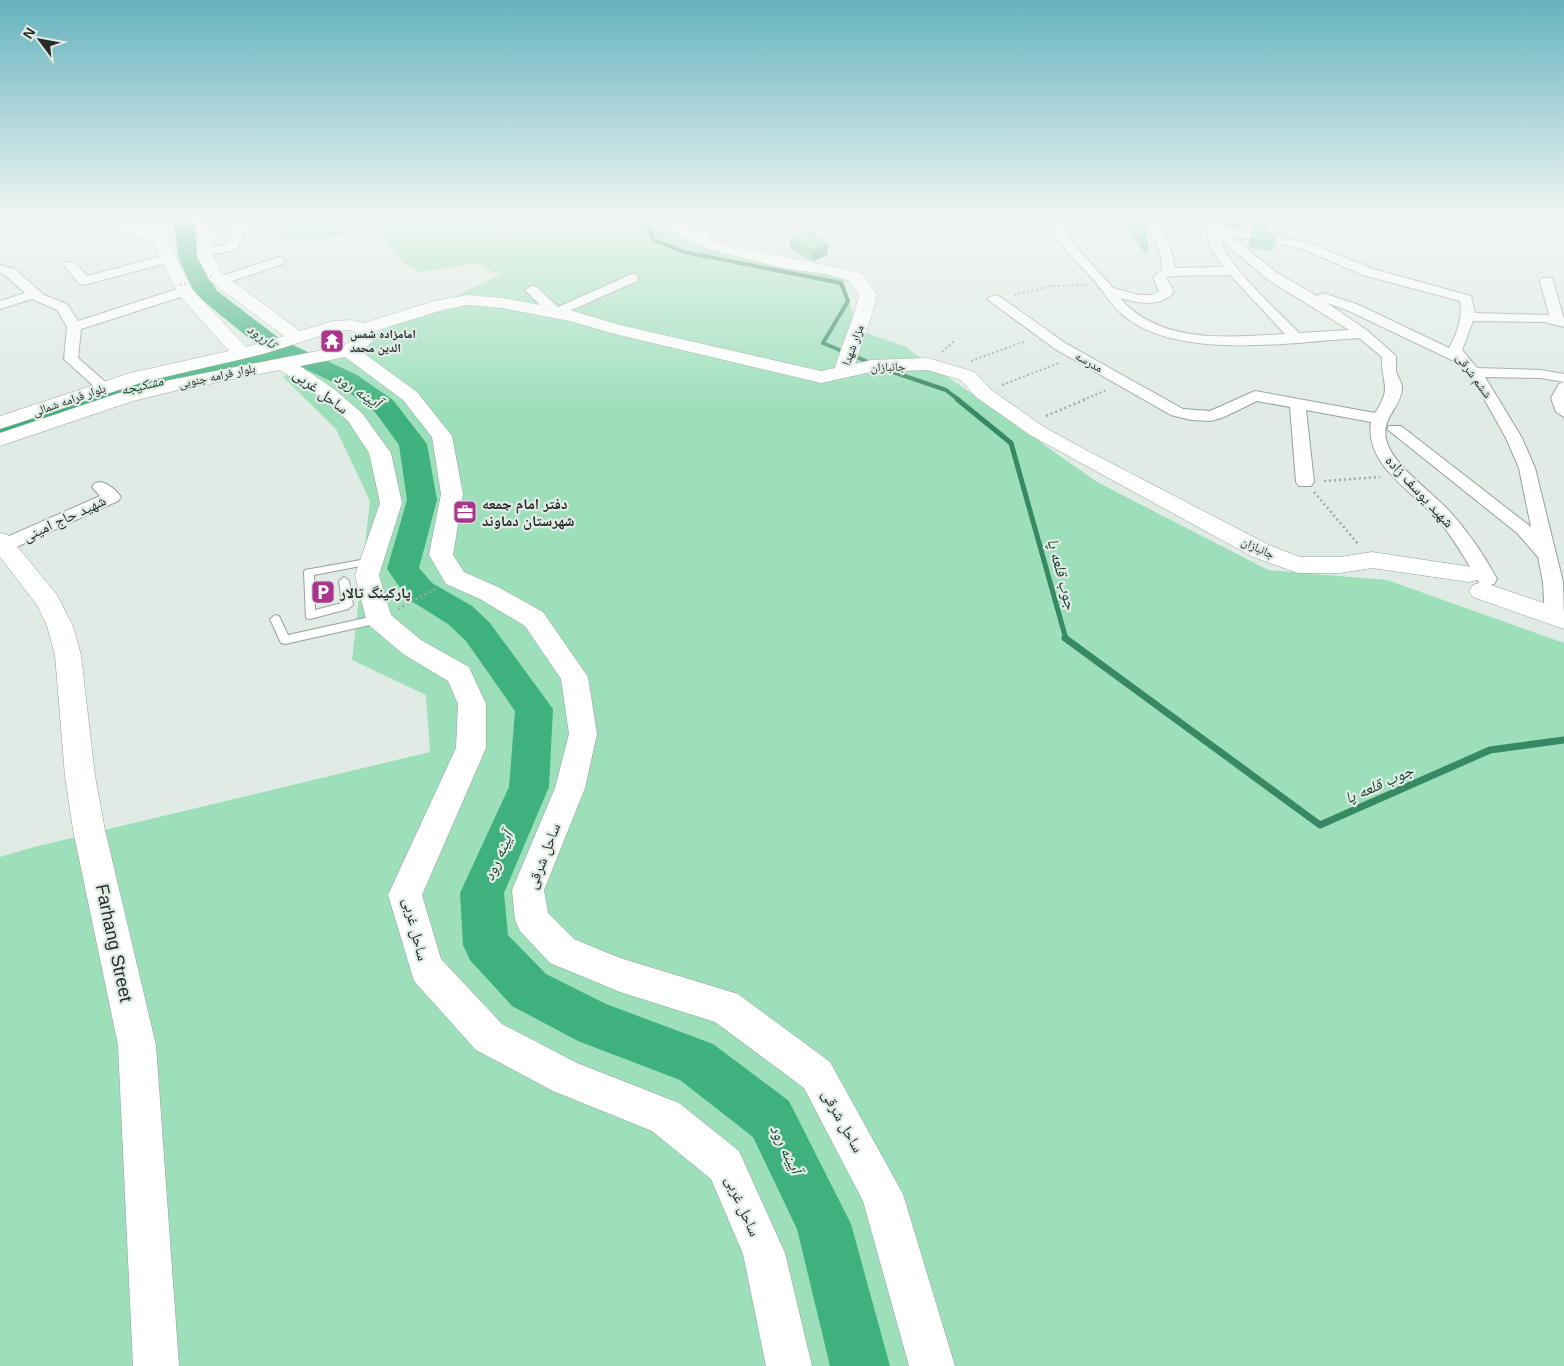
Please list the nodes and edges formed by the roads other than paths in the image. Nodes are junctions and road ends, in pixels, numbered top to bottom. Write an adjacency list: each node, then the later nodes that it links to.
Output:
1 (22, 283): 16 (street)
2 (180, 283): 13 (street)
3 (220, 283): 26 (street)
4 (622, 283): 19 (street)
5 (860, 283): 27 (street, مزار شهدا)
6 (1104, 283): 14 (street)
7 (1160, 283): 14 (street)
8 (1244, 283): 24 (street)
9 (1284, 283): 23 (street)
10 (1289, 283): 28 (street)
11 (1403, 283): 20 (street, ششم شرقی)
12 (1548, 283): 21 (street)
13 (182, 288): 22 (street); 26 (street)
14 (1109, 288): 24 (street)
15 (532, 290): 19 (street)
16 (35, 294): 18 (street); 22 (street)
17 (994, 299): 32 (street, مدرسه)
18 (0, 305)
19 (556, 313): 25 (street, جانبازان); 27 (street, جانبازان)
20 (1466, 317): 21 (street); 28 (street, ششم شرقی)
21 (1561, 321)
22 (74, 327): 31 (street)
23 (1363, 334): 24 (street); 34 (street)
24 (1296, 338)
25 (347, 344): 26 (street, جانبازان); 26 (street); 50 (street, ساحل شرقی)
26 (277, 350): 31 (street, بلوار فرامه شمالی); 37 (street, بلوار فرامه جنوبی); 42 (street, ساحل غربی)
27 (847, 360): 43 (street, جانبازان)
28 (1469, 367): 29 (street); 41 (street, ششم شرقی)
29 (1564, 378)
30 (1564, 387): 33 (street)
31 (104, 388): 35 (street, بلوار فرامه شمالی)
32 (1297, 403): 34 (street); 38 (street)
33 (1564, 412)
34 (1379, 419): 43 (street, شهید یوسف زاده)
35 (0, 423)
36 (1395, 429): 41 (street)
37 (0, 440)
38 (1306, 482)
39 (101, 487): 40 (street, شهید حاج امینی)
40 (2, 543): 48 (street, Farhang Street)
41 (1545, 553): 47 (street, ششم شرقی)
42 (372, 561): 44 (lane); 45 (street, ساحل غربی)
43 (1476, 577): 47 (street, جانبازان)
44 (344, 580)
45 (388, 614): 46 (lane); 49 (street, ساحل غربی)
46 (275, 618)
47 (1559, 618)
48 (156, 1366)
49 (789, 1366)
50 (932, 1366)

